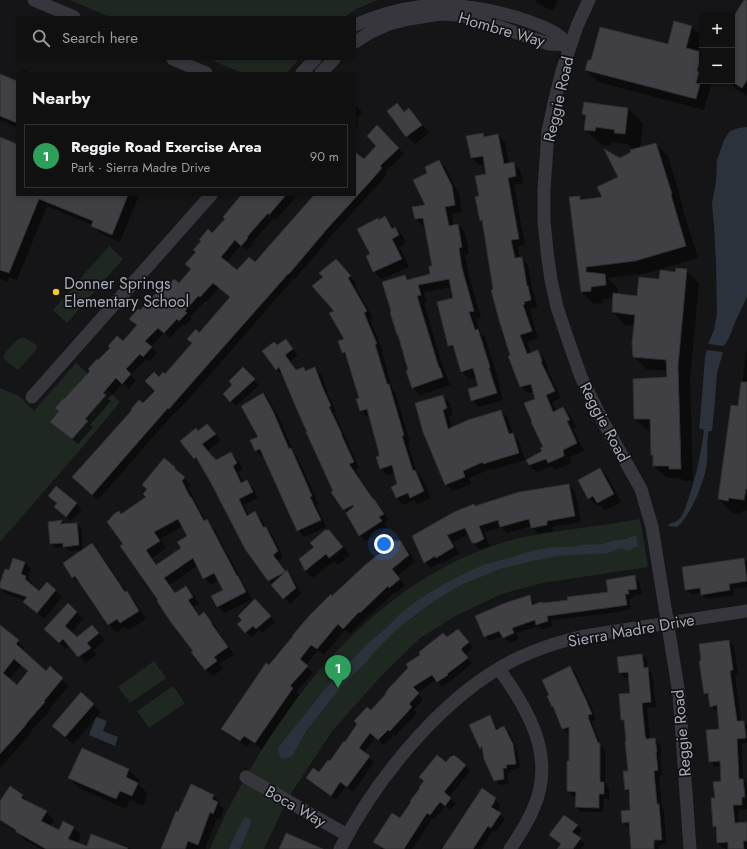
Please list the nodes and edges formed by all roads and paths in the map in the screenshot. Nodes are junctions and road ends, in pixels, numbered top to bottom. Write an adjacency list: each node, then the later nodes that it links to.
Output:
1 (34, 0): 3 (street)
2 (590, 0): 6 (street, Reggie Road)
3 (72, 16)
4 (356, 24): 6 (street, Hombre Way)
5 (356, 41): 6 (street, Hombre Way)
6 (570, 45): 16 (street, Reggie Road)
7 (175, 60): 10 (street)
8 (314, 60): 11 (street)
9 (333, 60): 12 (street)
10 (204, 72)
11 (303, 72)
12 (322, 72)
13 (210, 196): 14 (street)
14 (32, 397)
15 (747, 611): 16 (street, Sierra Madre Drive)
16 (667, 623): 17 (street, Sierra Madre Drive); 22 (street, Reggie Road)
17 (499, 669): 19 (street, Sierra Madre Drive); 21 (street)
18 (246, 777): 19 (street, Boca Way)
19 (347, 835): 20 (street, Sierra Madre Drive)
20 (340, 849)
21 (510, 849)
22 (690, 849)

